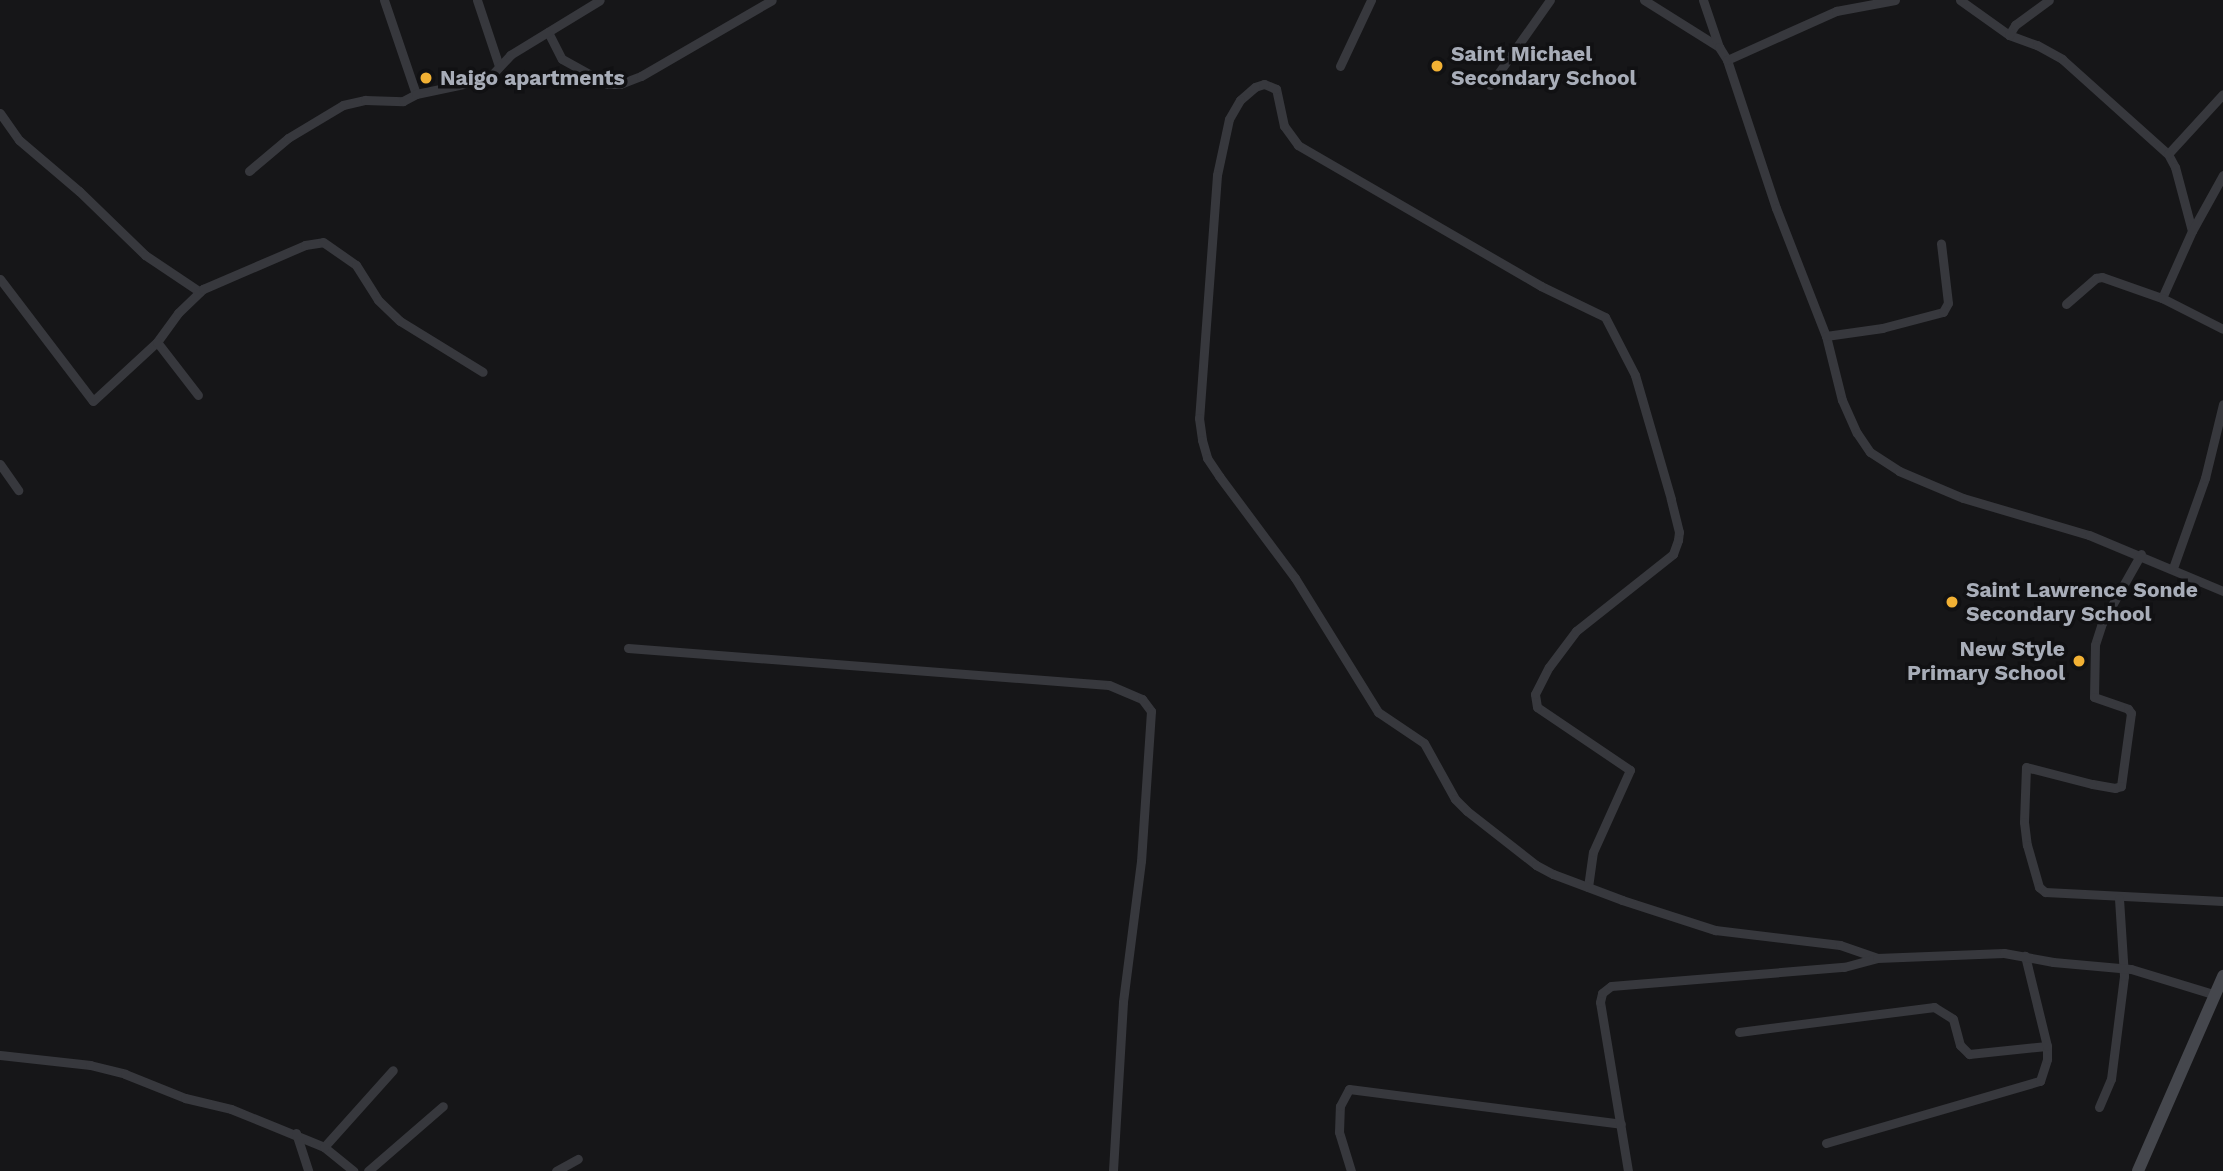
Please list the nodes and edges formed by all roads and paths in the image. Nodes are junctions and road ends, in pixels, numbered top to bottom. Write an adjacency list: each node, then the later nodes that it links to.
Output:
1 (384, 0): 19 (street)
2 (477, 0): 16 (street)
3 (600, 0): 12 (street)
4 (772, 0): 12 (street)
5 (1371, 0): 17 (street)
6 (1550, 0): 18 (street)
7 (1644, 0): 14 (street)
8 (1703, 0): 14 (street)
9 (1895, 0): 15 (street)
10 (1961, 0): 13 (street)
11 (2049, 0): 13 (street)
12 (548, 32): 16 (street)
13 (2009, 35): 22 (street)
14 (1719, 47): 15 (street)
15 (1727, 60): 32 (street)
16 (499, 66): 19 (street)
17 (1340, 66)
18 (1490, 85)
19 (416, 94): 23 (street)
20 (2223, 94): 22 (street)
21 (0, 113): 28 (street)
22 (2168, 154): 25 (street)
23 (249, 171)
24 (2223, 175): 25 (street)
25 (2192, 231): 29 (street)
26 (1941, 243): 32 (street)
27 (0, 279): 33 (street)
28 (200, 292): 33 (street); 34 (street)
29 (2162, 298): 30 (street); 31 (street)
30 (2066, 304)
31 (2223, 329)
32 (1826, 336): 39 (street)
33 (157, 342): 35 (street)
34 (483, 372)
35 (198, 395)
36 (2223, 404): 40 (street)
37 (0, 464): 38 (street)
38 (18, 490)
39 (2141, 554): 40 (street); 44 (street)
40 (2174, 568): 41 (street)
41 (2223, 591)
42 (628, 648): 66 (street)
43 (1588, 887): 43 (street); 47 (street)
44 (2119, 898): 45 (street); 48 (street)
45 (2223, 901)
46 (2025, 956): 47 (street); 48 (street); 52 (street)
47 (1877, 958): 57 (street)
48 (2123, 968): 50 (street); 56 (street)
49 (2223, 976): 50 (main road)
50 (2213, 994): 69 (main road)
51 (1739, 1032): 52 (street)
52 (2047, 1046): 59 (street)
53 (0, 1055): 58 (street)
54 (393, 1070): 60 (street)
55 (443, 1106): 64 (street)
56 (2099, 1107)
57 (1621, 1124): 67 (street); 68 (street)
58 (296, 1133): 60 (street); 62 (street)
59 (1826, 1143)
60 (324, 1147): 63 (street)
61 (578, 1159): 65 (street)
62 (308, 1171)
63 (354, 1171)
64 (368, 1171)
65 (556, 1171)
66 (1112, 1171)
67 (1351, 1171)
68 (1628, 1171)
69 (2138, 1171)

